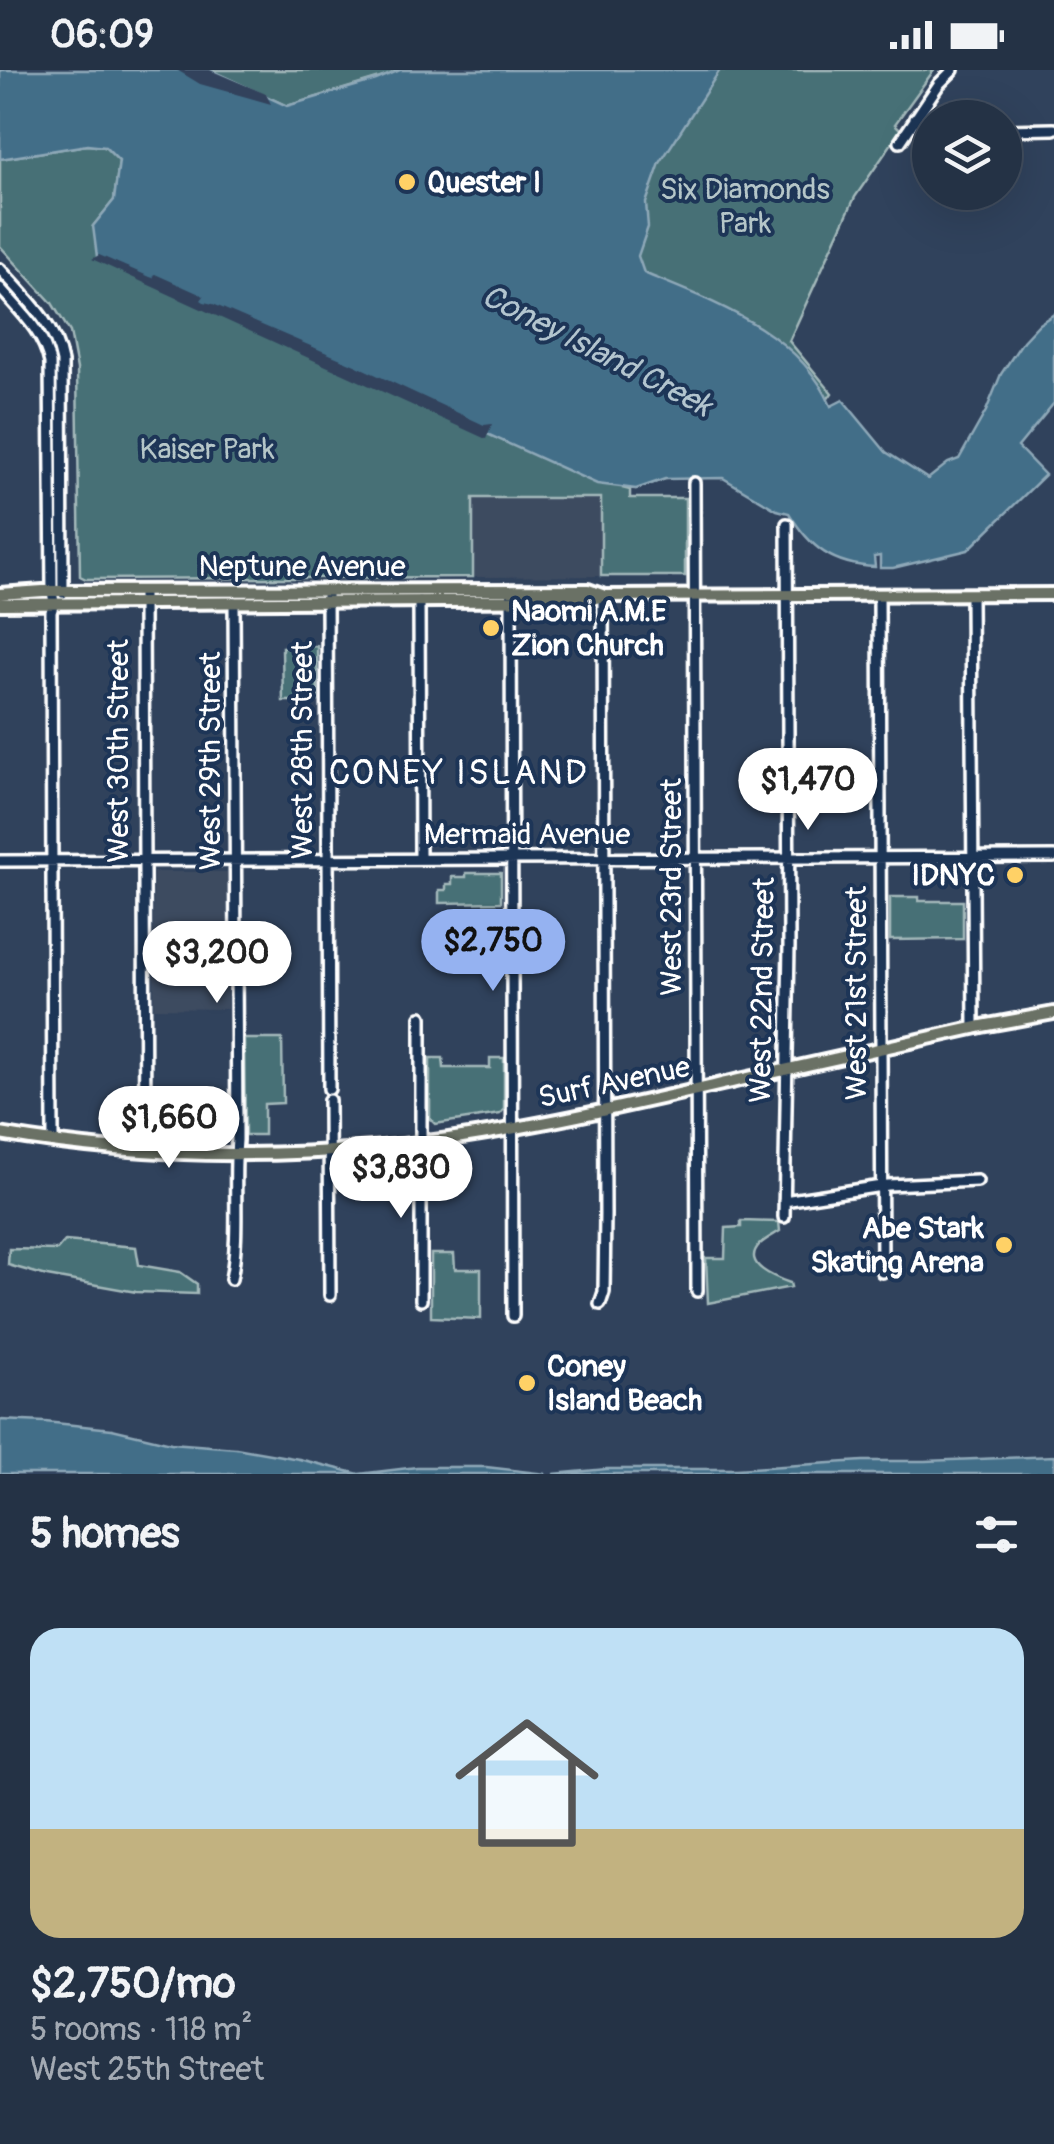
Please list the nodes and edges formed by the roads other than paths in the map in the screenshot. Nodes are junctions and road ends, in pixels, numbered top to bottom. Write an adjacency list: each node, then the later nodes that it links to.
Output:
1 (943, 70): 3 (street)
2 (952, 70): 3 (street)
3 (939, 84): 4 (street)
4 (928, 100)
5 (912, 124): 8 (street)
6 (1022, 130): 7 (street)
7 (1054, 130)
8 (900, 142)
9 (0, 269): 17 (street)
10 (0, 288): 17 (street)
11 (694, 483): 18 (street, West 23rd Street)
12 (786, 524): 19 (street, West 22nd Street)
13 (0, 594): 17 (main road, Neptune Avenue)
14 (879, 594): 15 (main road, Neptune Avenue); 19 (main road, Neptune Avenue); 27 (street, West 21st Street)
15 (971, 594): 16 (main road, Neptune Avenue); 28 (street)
16 (1054, 594)
17 (57, 595): 23 (main road, Neptune Avenue); 26 (main road, Neptune Avenue); 39 (street)
18 (694, 595): 19 (main road, Neptune Avenue); 22 (main road, Neptune Avenue); 31 (street, West 23rd Street)
19 (787, 595): 32 (street, West 22nd Street)
20 (326, 596): 21 (main road, Neptune Avenue); 23 (main road, Neptune Avenue); 24 (main road, Neptune Avenue); 25 (main road, Neptune Avenue); 37 (street, West 28th Street)
21 (511, 596): 22 (main road, Neptune Avenue); 24 (main road, Neptune Avenue); 34 (street)
22 (603, 596): 30 (street)
23 (143, 597): 25 (main road, Neptune Avenue); 35 (street, West 30th Street)
24 (419, 600): 33 (street)
25 (234, 602): 36 (street, West 29th Street)
26 (0, 604)
27 (880, 857): 28 (street, Mermaid Avenue); 32 (street, Mermaid Avenue); 43 (street, West 21st Street)
28 (972, 857): 29 (street, Mermaid Avenue); 42 (street)
29 (1054, 857)
30 (604, 858): 31 (street, Mermaid Avenue); 34 (street, Mermaid Avenue); 46 (street)
31 (696, 858): 32 (street, Mermaid Avenue); 45 (street, West 23rd Street)
32 (788, 858): 44 (street, West 22nd Street)
33 (420, 859): 34 (street, Mermaid Avenue); 37 (street, Mermaid Avenue)
34 (512, 859): 47 (street)
35 (144, 860): 36 (street, Mermaid Avenue); 39 (street, Mermaid Avenue); 51 (street, West 30th Street)
36 (236, 860): 37 (street, Mermaid Avenue); 53 (street, West 29th Street)
37 (328, 860): 52 (street, West 28th Street)
38 (0, 861): 39 (street, Mermaid Avenue)
39 (52, 861): 49 (street)
40 (1054, 1012): 42 (main road, Surf Avenue)
41 (422, 1017): 50 (street)
42 (974, 1028): 43 (main road, Surf Avenue)
43 (882, 1049): 44 (main road, Surf Avenue); 55 (street, West 21st Street)
44 (786, 1069): 45 (main road, Surf Avenue); 56 (street, West 22nd Street)
45 (697, 1090): 46 (main road, Surf Avenue); 60 (street, West 23rd Street)
46 (605, 1110): 47 (main road, Surf Avenue); 63 (street)
47 (514, 1129): 50 (main road, Surf Avenue); 64 (street)
48 (0, 1134): 49 (main road, Surf Avenue)
49 (53, 1142): 51 (main road, Surf Avenue)
50 (421, 1143): 52 (main road, Surf Avenue); 62 (street)
51 (144, 1150): 53 (main road, Surf Avenue)
52 (329, 1151): 53 (main road, Surf Avenue); 61 (street, West 28th Street)
53 (236, 1153): 59 (street, West 29th Street)
54 (977, 1181): 55 (street)
55 (882, 1186): 56 (street); 58 (street, West 21st Street)
56 (784, 1202): 57 (street, West 22nd Street)
57 (784, 1218)
58 (882, 1272)
59 (230, 1278)
60 (697, 1291)
61 (330, 1294)
62 (421, 1300)
63 (600, 1304)
64 (513, 1316)

